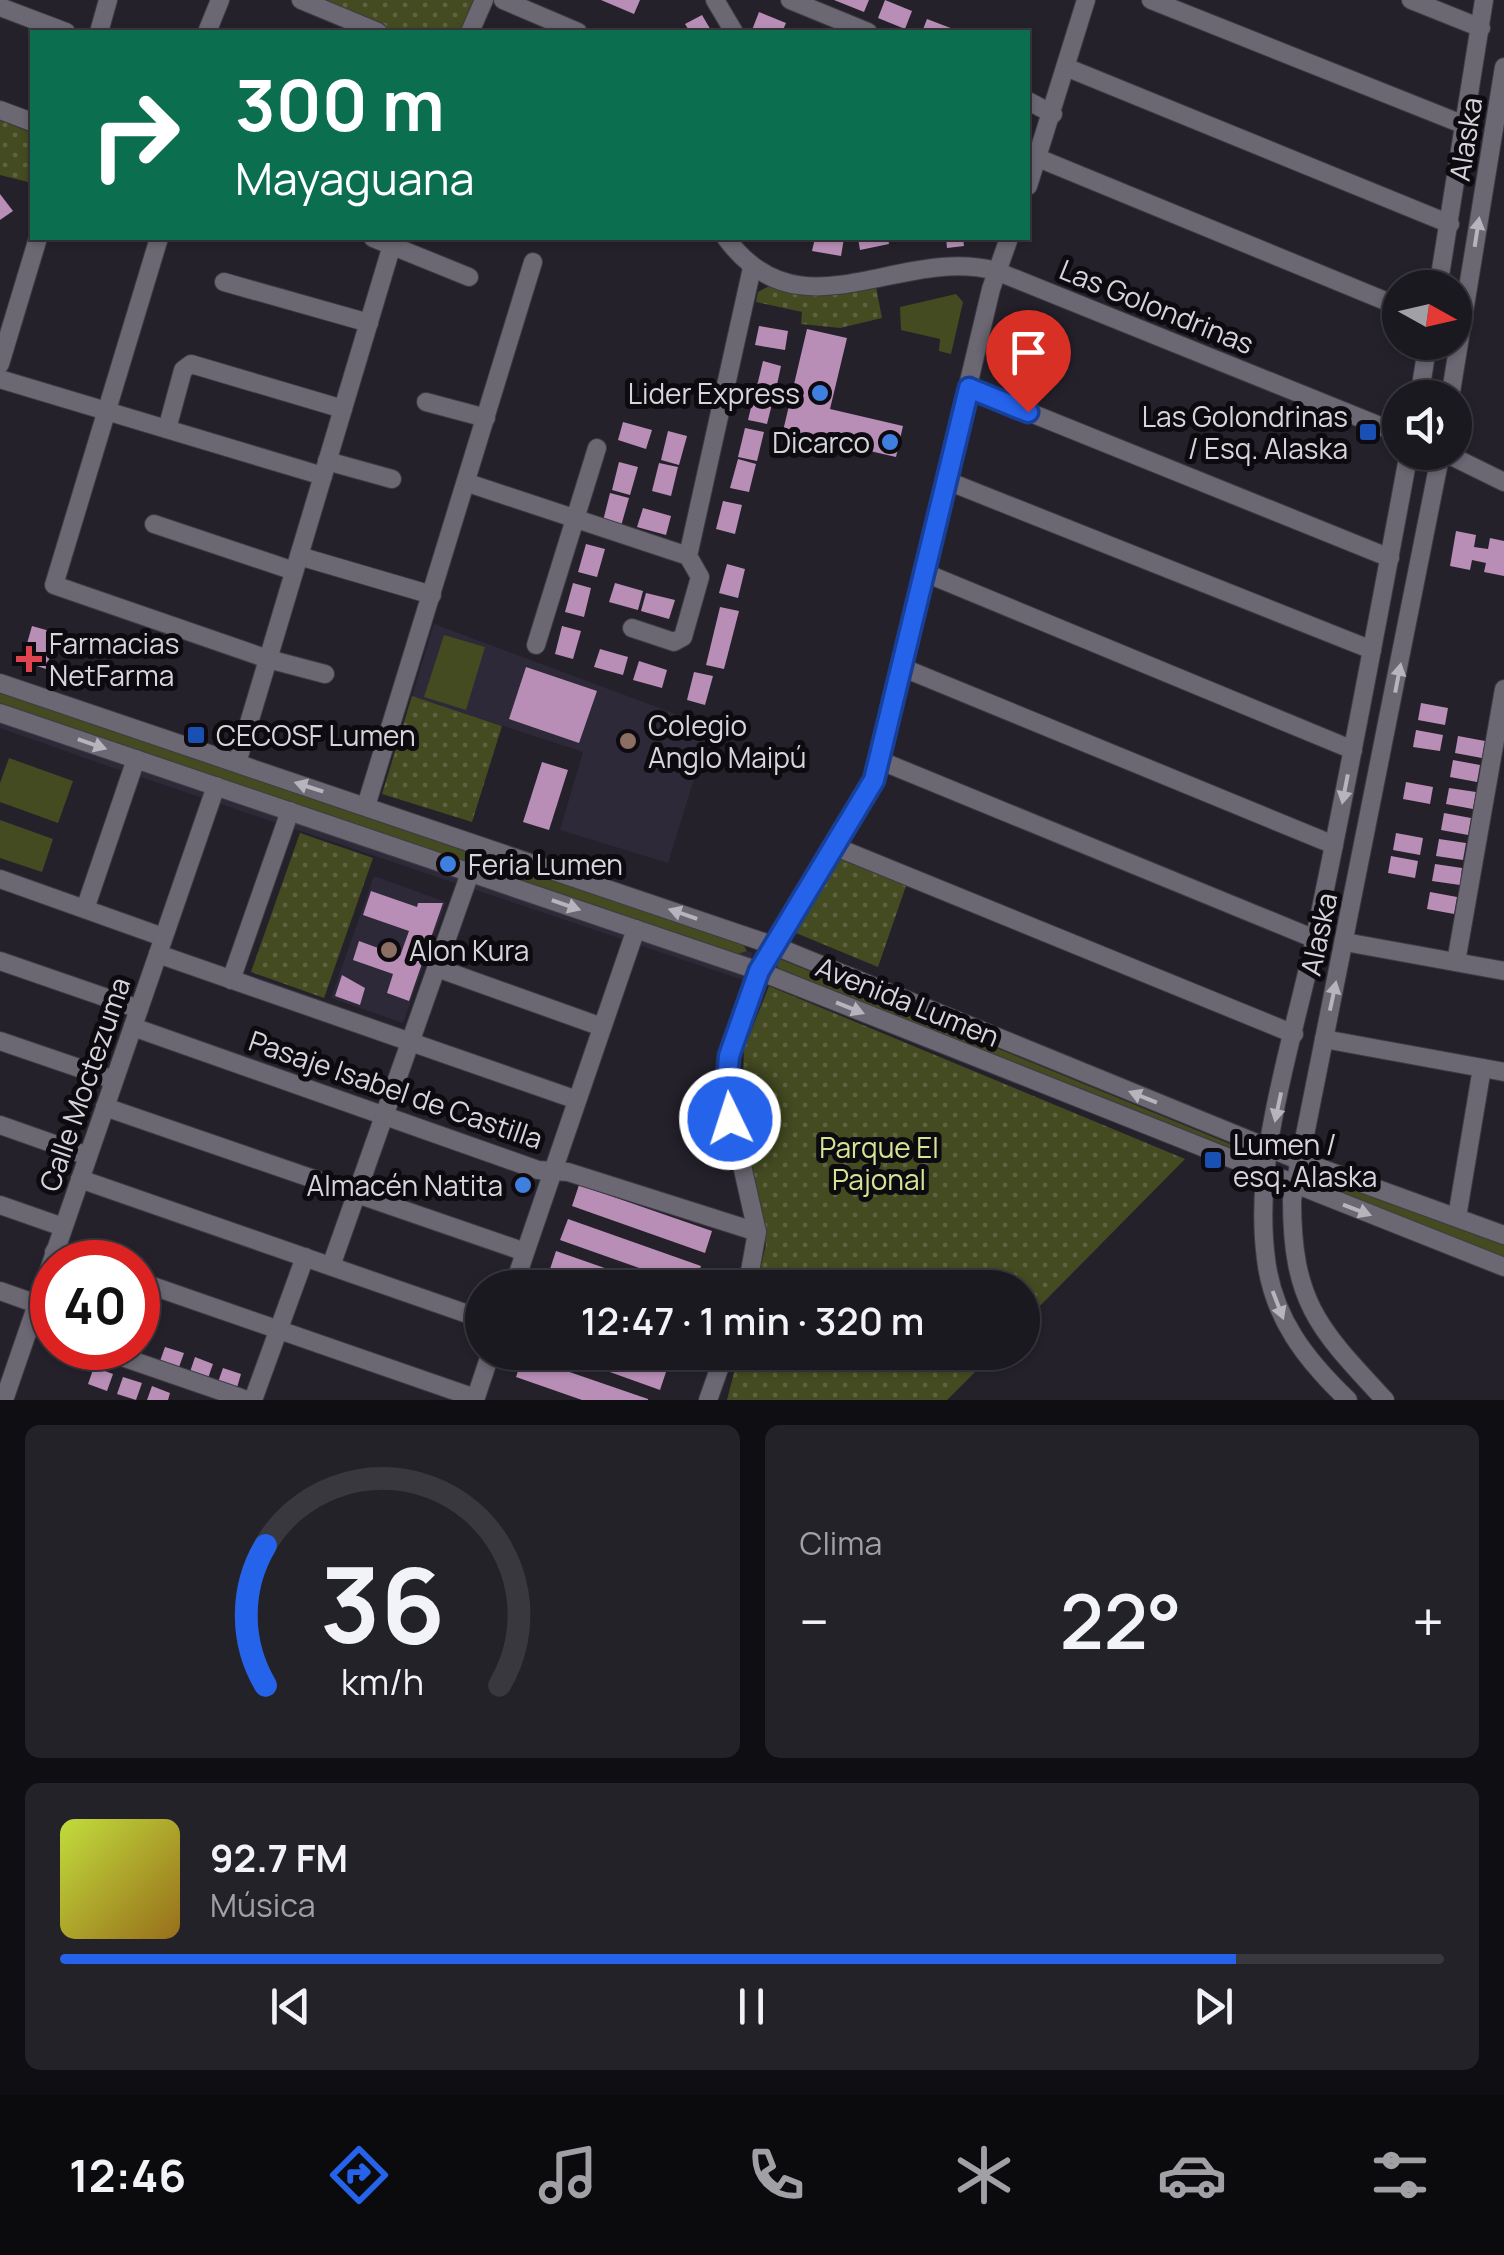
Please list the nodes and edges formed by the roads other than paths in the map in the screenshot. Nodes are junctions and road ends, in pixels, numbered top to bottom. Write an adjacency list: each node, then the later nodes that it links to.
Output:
1 (108, 0): 16 (street)
2 (220, 0): 17 (street)
3 (301, 0): 18 (street)
4 (484, 0): 19 (street)
5 (503, 0): 12 (street)
6 (714, 0): 21 (street)
7 (790, 0): 22 (street)
8 (1086, 0): 23 (street)
9 (1152, 0): 29 (street)
10 (1412, 0): 14 (street)
11 (1484, 0): 14 (street, Alaska)
12 (537, 6): 20 (street)
13 (0, 7): 15 (street)
14 (1481, 28): 29 (street, Alaska)
15 (61, 30)
16 (100, 30)
17 (208, 30)
18 (373, 30)
19 (471, 30)
20 (575, 30)
21 (733, 30)
22 (863, 30)
23 (1068, 68): 27 (street); 32 (street)
24 (1504, 76): 49 (street, Alaska, one-way to 24)
25 (1030, 102): 27 (street)
26 (0, 110): 28 (street)
27 (1054, 114): 30 (street)
28 (30, 121)
29 (1468, 126): 32 (street, Alaska)
30 (1038, 158): 31 (street); 45 (street)
31 (1030, 180)
32 (1450, 224): 42 (street, Alaska)
33 (37, 240): 47 (street)
34 (158, 240): 53 (street)
35 (378, 240): 38 (street)
36 (728, 240): 40 (street, Las Golondrinas)
37 (1007, 240): 41 (street)
38 (392, 245): 43 (street); 46 (street)
39 (532, 262): 54 (street)
40 (752, 268): 41 (street, Las Golondrinas); 68 (street)
41 (996, 270): 50 (street); 55 (street, Las Golondrinas)
42 (1441, 270)
43 (469, 277)
44 (224, 282): 46 (street)
45 (1382, 300)
46 (368, 323): 52 (street)
47 (0, 364)
48 (0, 379): 53 (street)
49 (1453, 380)
50 (969, 388): 63 (street); 69 (street)
51 (426, 402): 54 (street)
52 (343, 408): 56 (street); 59 (street)
53 (107, 411): 56 (street); 76 (street)
54 (486, 418): 65 (street)
55 (1382, 427)
56 (167, 429): 59 (street)
57 (597, 448): 66 (street)
58 (1472, 467): 64 (street)
59 (325, 468): 62 (street); 70 (street)
60 (1406, 470): 69 (street, Alaska)
61 (1438, 470): 96 (street, Alaska, one-way to 61)
62 (392, 479)
63 (945, 480): 71 (street); 75 (street)
64 (1504, 482)
65 (468, 483): 66 (street); 72 (street)
66 (574, 520): 68 (street); 74 (street)
67 (154, 524): 70 (street)
68 (688, 556): 73 (street)
69 (1390, 558): 75 (street, Alaska)
70 (297, 563): 72 (street); 76 (street)
71 (923, 572): 77 (street); 82 (street)
72 (432, 595): 87 (street)
73 (632, 628)
74 (536, 644)
75 (1372, 650): 82 (street, Alaska)
76 (268, 659): 78 (street); 85 (street)
77 (902, 667): 84 (street); 89 (street)
78 (325, 674)
79 (0, 683): 85 (street, Avenida Lumen)
80 (1504, 689): 100 (street)
81 (0, 713): 83 (street, Avenida Lumen, one-way to 83)
82 (1352, 750): 89 (street, Alaska, one-way to 89)
83 (136, 759): 86 (street, Avenida Lumen); 93 (street)
84 (880, 760): 90 (street); 95 (street)
85 (237, 762): 87 (street, Avenida Lumen, one-way to 85)
86 (216, 786): 88 (street, Avenida Lumen); 97 (street, Calle Moctezuma)
87 (366, 806): 98 (street, Avenida Lumen, one-way to 87)
88 (290, 811): 91 (street, Avenida Lumen); 104 (street)
89 (1334, 845): 95 (street, Alaska)
90 (836, 846): 98 (street); 107 (street)
91 (470, 873): 94 (street, Avenida Lumen, one-way to 94); 101 (street)
92 (0, 879): 93 (street)
93 (85, 910): 97 (street)
94 (636, 929): 102 (street, Avenida Lumen); 106 (street)
95 (1315, 939): 107 (street, Alaska)
96 (1345, 942): 100 (street); 108 (street, Alaska, one-way to 96)
97 (160, 946): 104 (street); 105 (street, Calle Moctezuma)
98 (775, 946): 102 (street); 118 (street, Avenida Lumen, one-way to 98)
99 (0, 961): 105 (street, Pasaje Isabel de Castilla)
100 (1456, 962): 103 (street)
101 (436, 968): 106 (street); 110 (street)
102 (759, 971): 122 (street, Avenida Lumen, one-way to 122); 129 (street)
103 (1504, 971)
104 (231, 980): 110 (street)
105 (136, 1018): 113 (street, Calle Moctezuma); 116 (street, Pasaje Isabel de Castilla)
106 (602, 1027): 114 (street)
107 (1294, 1034): 118 (street, Alaska, one-way to 118)
108 (1324, 1039): 111 (street); 120 (street, Alaska)
109 (0, 1041): 113 (street)
110 (410, 1042): 114 (street); 116 (street)
111 (1482, 1068): 112 (street); 127 (street)
112 (1504, 1072)
113 (114, 1080): 115 (street, Calle Moctezuma)
114 (577, 1100): 121 (street)
115 (105, 1107): 119 (street, Calle Moctezuma); 125 (street)
116 (384, 1115): 121 (street, Pasaje Isabel de Castilla); 125 (street)
117 (0, 1125): 119 (street)
118 (1270, 1149): 120 (street, Avenida Lumen); 122 (street, Alaska)
119 (88, 1156): 123 (street, Calle Moctezuma)
120 (1298, 1160): 124 (street, Alaska); 127 (street, Avenida Lumen)
121 (553, 1171): 129 (street, Pasaje Isabel de Castilla); 132 (street)
122 (1266, 1174): 124 (street, Avenida Lumen); 151 (street, Alaska, one-way to 151)
123 (80, 1179): 128 (street, Calle Moctezuma); 133 (street)
124 (1293, 1185): 135 (street, Avenida Lumen, one-way to 135); 152 (street, Alaska)
125 (356, 1194): 132 (street); 134 (street)
126 (0, 1206): 128 (street)
127 (1456, 1217): 130 (street, Avenida Lumen)
128 (63, 1227): 131 (street, Calle Moctezuma)
129 (757, 1232): 137 (street)
130 (1504, 1235)
131 (58, 1240)
132 (525, 1252): 136 (street)
133 (305, 1257): 134 (street); 143 (street)
134 (330, 1266): 141 (street)
135 (1504, 1267)
136 (519, 1270)
137 (750, 1270)
138 (160, 1289): 143 (street)
139 (0, 1291): 140 (street)
140 (30, 1302)
141 (465, 1313)
142 (30, 1325): 148 (street, Calle Moctezuma)
143 (278, 1330): 147 (street); 149 (street)
144 (160, 1370): 149 (street)
145 (485, 1370): 147 (street)
146 (718, 1370): 150 (street)
147 (475, 1399)
148 (4, 1400)
149 (250, 1400)
150 (708, 1400)
151 (1348, 1400)
152 (1386, 1400)

